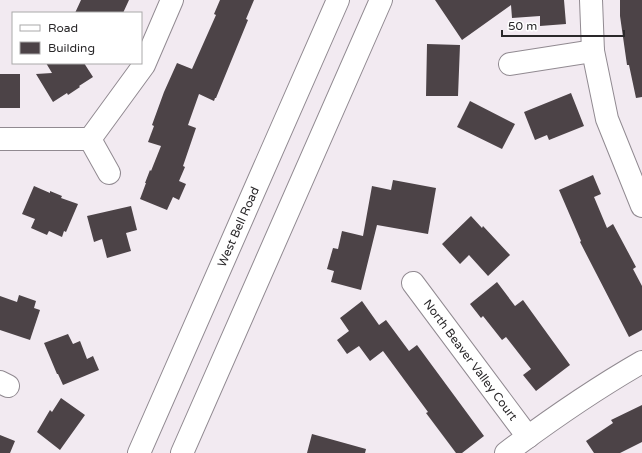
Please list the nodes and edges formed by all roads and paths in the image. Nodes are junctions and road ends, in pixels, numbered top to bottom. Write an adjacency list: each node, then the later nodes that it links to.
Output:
1 (172, 0): 8 (main road)
2 (338, 0): 14 (main road, West Bell Road)
3 (381, 0): 15 (main road)
4 (591, 0): 5 (main road)
5 (593, 51): 6 (main road); 10 (main road)
6 (510, 64)
7 (0, 139): 8 (main road)
8 (90, 139): 9 (main road)
9 (109, 173)
10 (642, 206)
11 (413, 283): 13 (main road, North Beaver Valley Court)
12 (642, 362): 13 (main road)
13 (528, 437): 16 (main road)
14 (138, 453)
15 (182, 453)
16 (506, 453)

